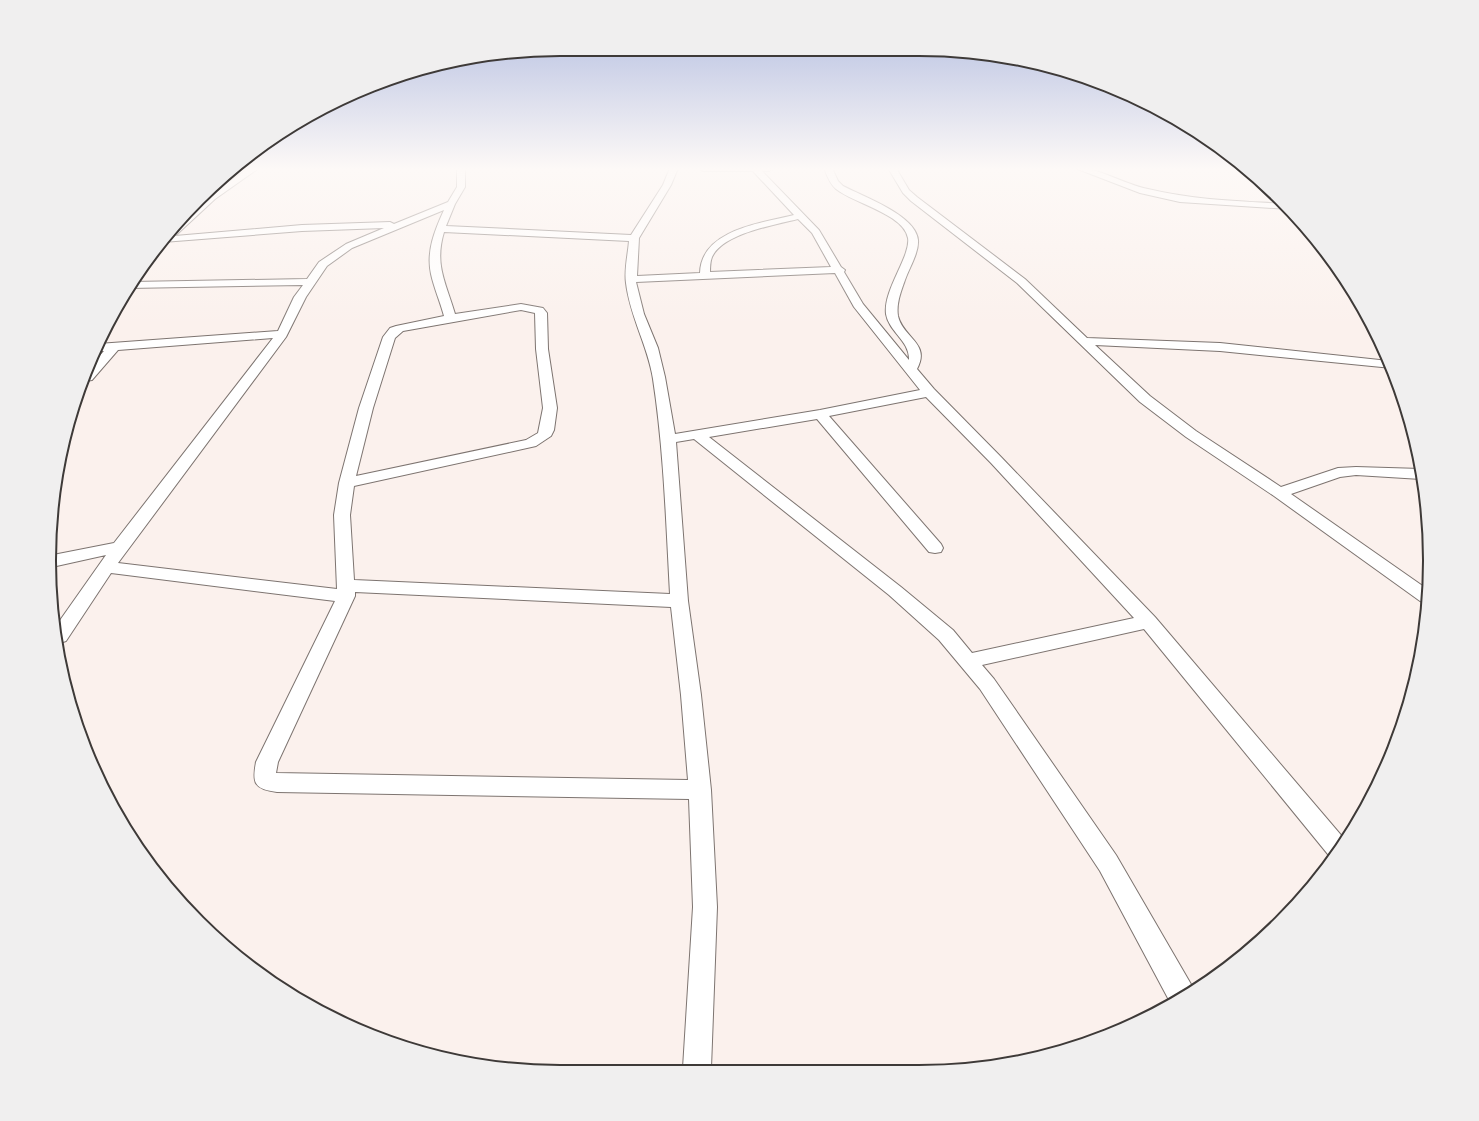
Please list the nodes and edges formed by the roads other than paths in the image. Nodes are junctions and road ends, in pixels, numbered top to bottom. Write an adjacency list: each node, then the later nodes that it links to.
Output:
1 (411, 220): 8 (street)
2 (444, 220): 9 (street)
3 (645, 220): 10 (street)
4 (784, 220): 13 (street)
5 (804, 220): 12 (street)
6 (902, 220): 23 (street)
7 (943, 220): 19 (street)
8 (400, 225): 11 (street); 15 (street)
9 (440, 229): 10 (street); 17 (street)
10 (634, 238): 14 (street)
11 (171, 239)
12 (840, 270): 13 (street); 23 (street)
13 (705, 275): 14 (street)
14 (631, 279): 28 (street)
15 (311, 282): 16 (street); 18 (street)
16 (138, 285)
17 (450, 318): 30 (street); 30 (street)
18 (282, 334): 20 (street); 32 (street)
19 (1083, 341): 22 (street); 31 (street)
20 (114, 347): 21 (street); 24 (street)
21 (103, 348)
22 (1384, 364)
23 (910, 370): 25 (street)
24 (93, 371)
25 (929, 392): 26 (street); 39 (street)
26 (820, 414): 27 (street); 33 (street)
27 (698, 435): 28 (street); 41 (street)
28 (669, 439): 38 (street)
29 (1415, 474): 31 (street)
30 (347, 483): 36 (street)
31 (1279, 493): 37 (street)
32 (120, 547): 34 (street); 35 (street)
33 (935, 548)
34 (56, 560)
35 (106, 567): 36 (street); 40 (street)
36 (346, 591): 38 (street); 42 (street)
37 (1422, 594)
38 (678, 601): 42 (street)
39 (1148, 622): 41 (street); 43 (street)
40 (61, 632)
41 (968, 661): 44 (street)
42 (700, 790): 45 (street)
43 (1335, 845)
44 (1180, 992)
45 (697, 1065)

